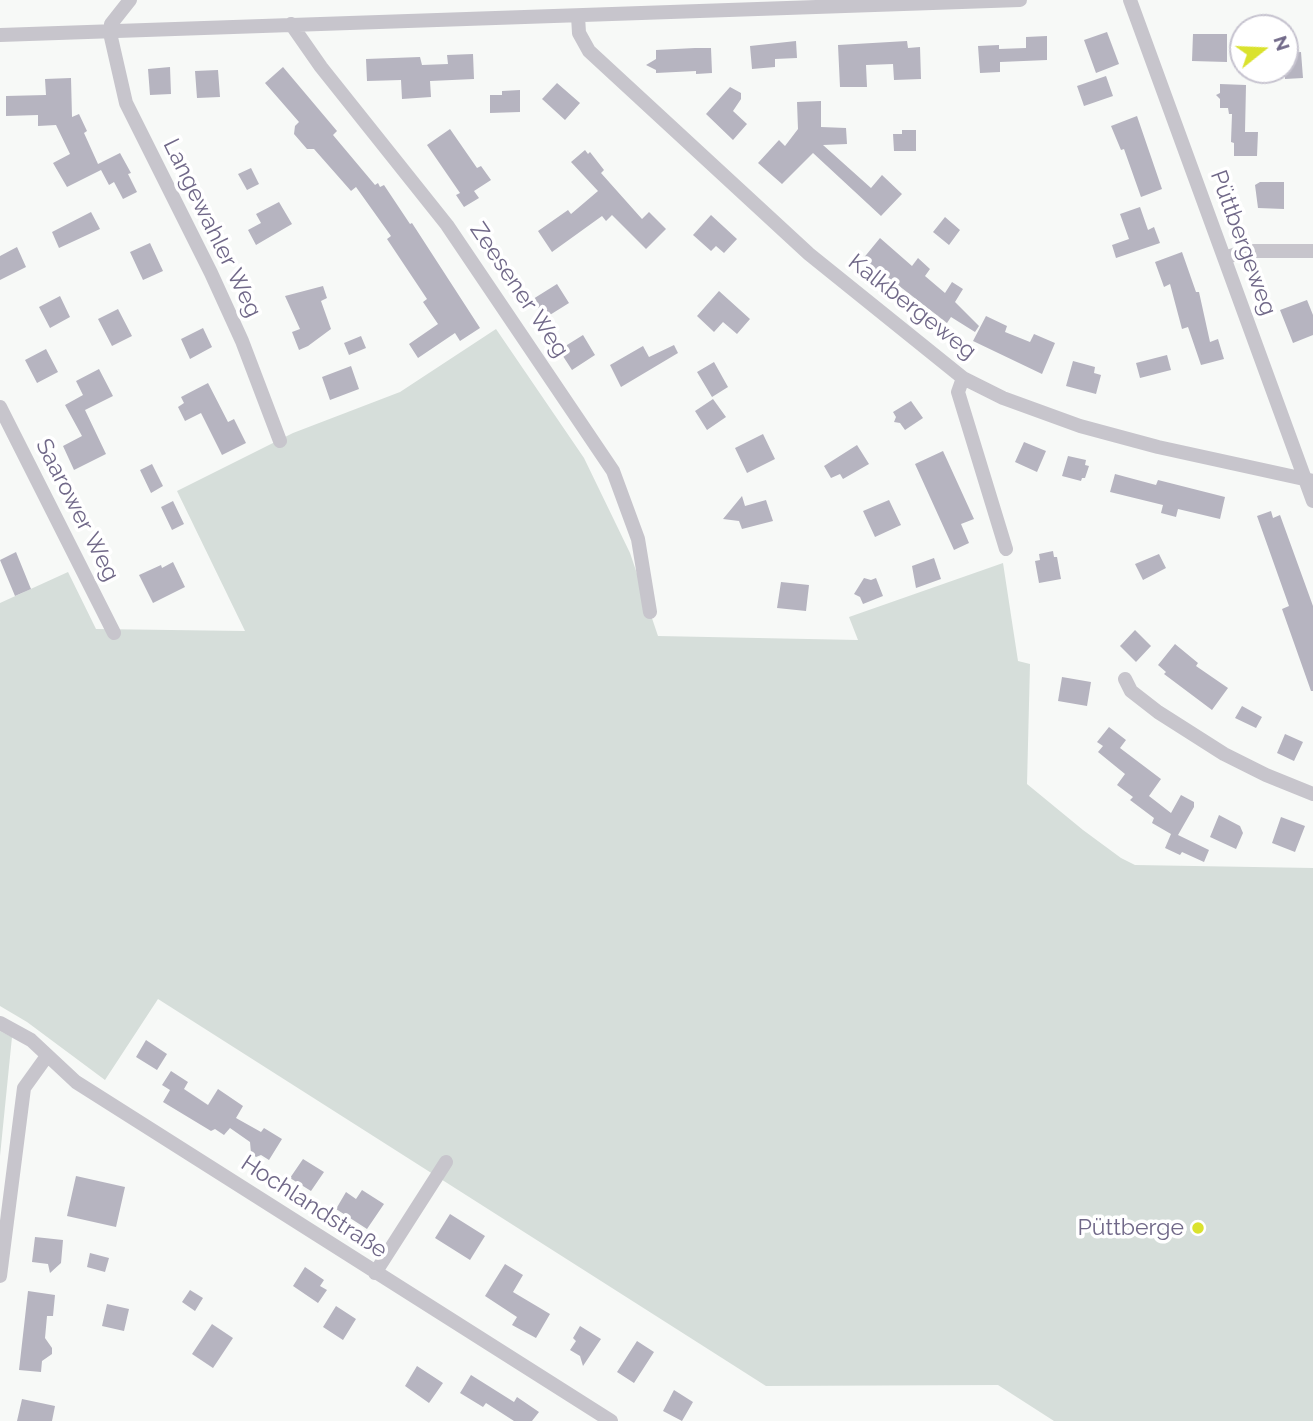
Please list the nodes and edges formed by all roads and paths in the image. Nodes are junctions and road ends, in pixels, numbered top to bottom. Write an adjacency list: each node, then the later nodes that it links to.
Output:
1 (130, 0): 6 (street)
2 (1020, 0): 4 (street)
3 (1130, 0): 9 (street, Püttbergeweg)
4 (578, 16): 5 (street); 10 (street, Kalkbergeweg)
5 (291, 24): 6 (street); 16 (street, Zeesener Weg)
6 (110, 33): 7 (street); 12 (street, Langewahler Weg)
7 (0, 35)
8 (1313, 251): 9 (street)
9 (1225, 258): 13 (street, Püttbergeweg)
10 (962, 378): 13 (street, Kalkbergeweg); 15 (street)
11 (0, 407): 17 (street, Saarower Weg)
12 (281, 441)
13 (1309, 480): 14 (street, Püttbergeweg)
14 (1313, 501)
15 (1006, 549)
16 (650, 612)
17 (114, 633)
18 (1125, 678): 19 (street)
19 (1313, 794)
20 (0, 1023): 21 (street, Hochlandstraße)
21 (47, 1056): 23 (street, Hochlandstraße); 24 (street)
22 (446, 1162): 23 (street)
23 (375, 1273): 25 (street, Hochlandstraße)
24 (0, 1276)
25 (611, 1421)

